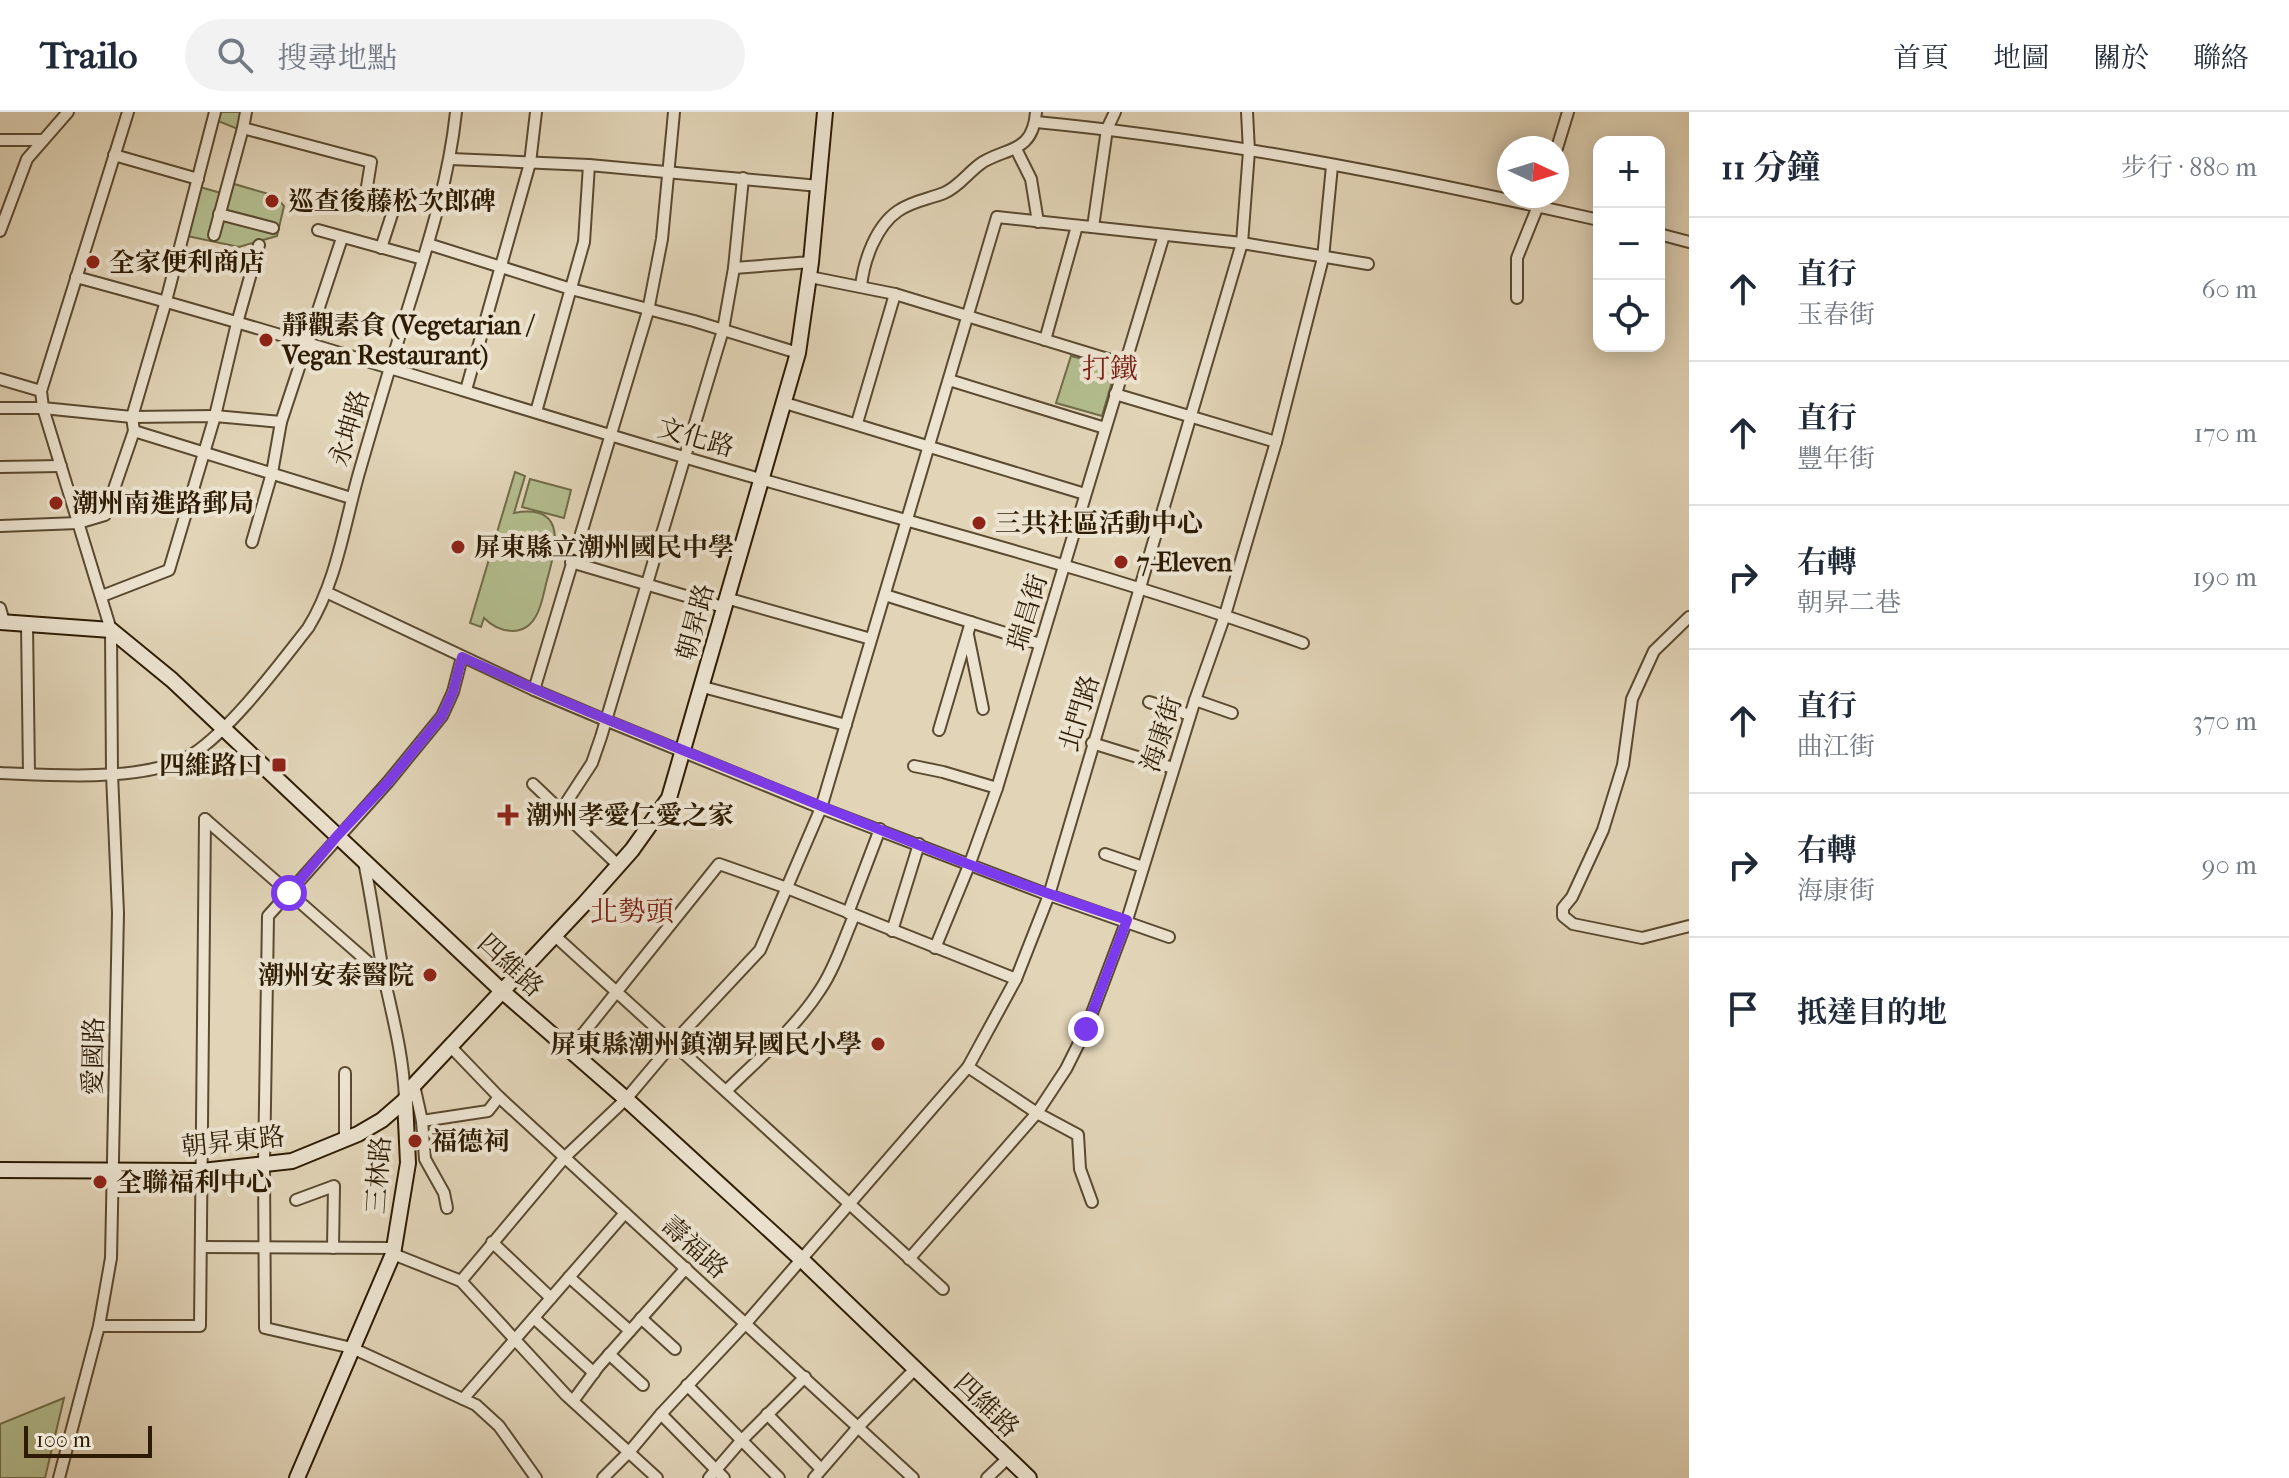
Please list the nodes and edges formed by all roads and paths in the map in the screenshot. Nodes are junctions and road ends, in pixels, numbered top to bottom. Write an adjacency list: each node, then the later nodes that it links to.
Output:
1 (68, 112): 17 (street)
2 (128, 112): 20 (street)
3 (215, 112): 27 (street)
4 (246, 112): 13 (street)
5 (456, 112): 21 (street, 永坤路)
6 (536, 112): 22 (street)
7 (674, 112): 25 (street)
8 (825, 112): 28 (main road, 朝昇路)
9 (1115, 112): 14 (street)
10 (1247, 112): 19 (street, 北門路)
11 (1568, 112): 15 (street)
12 (1036, 117): 14 (street); 18 (street)
13 (243, 128): 32 (street); 48 (street)
14 (1107, 129): 19 (street); 36 (street)
15 (1561, 136)
16 (0, 140): 17 (street)
17 (41, 140): 39 (street)
18 (1016, 149): 34 (street); 56 (street)
19 (1249, 151): 24 (street); 45 (street, 北門路)
20 (114, 155): 27 (street); 55 (street)
21 (451, 159): 22 (street); 46 (street, 永坤路)
22 (530, 163): 23 (street); 52 (street)
23 (589, 165): 25 (street); 57 (street)
24 (1332, 166): 29 (street); 49 (street, 海康街)
25 (669, 171): 26 (street); 61 (street)
26 (743, 178): 28 (street); 53 (street)
27 (198, 179): 60 (street)
28 (819, 186): 54 (main road, 朝昇路)
29 (1497, 194)
30 (1537, 208): 59 (street)
31 (1562, 208): 33 (street)
32 (219, 214): 37 (street); 40 (street)
33 (1593, 218)
34 (1038, 222): 35 (street); 62 (street)
35 (1077, 226): 36 (street); 65 (street)
36 (1093, 227): 41 (street)
37 (273, 228)
38 (318, 230): 43 (street)
39 (0, 231)
40 (214, 235)
41 (1164, 235): 45 (street); 68 (street, 瑞昌街)
42 (1665, 236): 44 (street)
43 (342, 238): 48 (street); 66 (street)
44 (1689, 242)
45 (1242, 243): 49 (street); 81 (street, 北門路)
46 (428, 244): 50 (street, 永坤路); 52 (street)
47 (259, 245): 63 (street)
48 (381, 248): 50 (street)
49 (1323, 258): 51 (street); 87 (street, 海康街)
50 (423, 259): 69 (street, 永坤路)
51 (1368, 264)
52 (501, 266): 57 (street); 72 (street)
53 (734, 268): 54 (street); 64 (street)
54 (811, 270): 56 (street); 67 (main road, 朝昇路)
55 (76, 277): 60 (street, 文化路); 73 (street)
56 (861, 286): 58 (street)
57 (571, 289): 61 (street); 78 (street)
58 (895, 294): 62 (street); 83 (street)
59 (1517, 298)
60 (166, 301): 63 (street, 文化路); 80 (street)
61 (648, 311): 64 (street); 86 (street)
62 (968, 316): 65 (street); 71 (street)
63 (237, 323): 66 (street, 文化路); 79 (street)
64 (723, 330): 67 (street); 90 (street)
65 (1045, 340): 68 (street)
66 (307, 343): 69 (street, 文化路); 82 (street)
67 (798, 353): 75 (main road, 朝昇路)
68 (1124, 364): 74 (street, 瑞昌街)
69 (390, 368): 72 (street, 文化路); 96 (street, 永坤路)
70 (0, 379): 73 (street)
71 (949, 380): 84 (street); 88 (street)
72 (466, 390): 78 (street, 文化路)
73 (41, 391): 77 (street, 愛國路)
74 (1115, 394): 81 (street); 84 (street, 瑞昌街)
75 (785, 403): 83 (street); 94 (main road, 朝昇路)
76 (0, 408): 77 (street)
77 (43, 408): 80 (street); 91 (street, 愛國路)
78 (536, 412): 86 (street, 文化路)
79 (215, 416): 80 (street); 82 (street); 89 (street)
80 (132, 417): 85 (street)
81 (1191, 417): 87 (street); 104 (street, 北門路)
82 (281, 422): 93 (street)
83 (857, 423): 88 (street)
84 (1105, 428): 95 (street, 瑞昌街)
85 (134, 431): 89 (street); 98 (street)
86 (611, 435): 90 (street, 文化路); 101 (street)
87 (1276, 442): 109 (street, 海康街)
88 (929, 446): 95 (street); 97 (street)
89 (204, 454): 93 (street); 107 (street)
90 (685, 457): 94 (street, 文化路); 103 (street)
91 (61, 466): 92 (street); 98 (street, 愛國路)
92 (0, 467)
93 (272, 473): 96 (street); 100 (street)
94 (761, 479): 97 (street, 文化路); 108 (main road, 朝昇路)
95 (1085, 494): 102 (street, 瑞昌街)
96 (351, 498): 105 (street, 永坤路)
97 (906, 520): 102 (street, 文化路); 106 (street)
98 (78, 523): 99 (street); 107 (street, 愛國路)
99 (0, 526)
100 (252, 542)
101 (571, 562): 103 (street); 121 (street)
102 (1064, 567): 104 (street, 文化路); 118 (street, 瑞昌街)
103 (645, 585): 108 (street); 127 (street)
104 (1140, 590): 109 (street, 文化路); 131 (street, 北門路)
105 (326, 592): 119 (street); 129 (street, 永坤路)
106 (885, 595): 112 (street); 116 (street)
107 (102, 596): 114 (street, 愛國路)
108 (724, 602): 116 (street); 120 (main road, 朝昇路)
109 (1225, 615): 117 (street, 文化路); 122 (street, 海康街)
110 (1, 617): 113 (main road)
111 (1689, 617): 155 (street)
112 (971, 622): 115 (street); 118 (street)
113 (27, 625): 114 (main road); 136 (street)
114 (111, 630): 129 (main road, 四維路); 137 (street, 愛國路)
115 (968, 633): 124 (street); 130 (street)
116 (871, 639): 128 (street)
117 (1303, 643)
118 (1040, 644): 139 (street, 瑞昌街)
119 (462, 657): 121 (street); 143 (street)
120 (703, 687): 128 (street); 132 (main road, 朝昇路)
121 (534, 690): 127 (street)
122 (1195, 700): 125 (street); 126 (street, 海康街)
123 (1149, 702): 126 (street)
124 (983, 709)
125 (1232, 713)
126 (1190, 715): 134 (street, 海康街)
127 (605, 720): 132 (street); 141 (street)
128 (846, 725): 140 (street)
129 (223, 727): 137 (street, 永坤路); 143 (main road, 四維路)
130 (939, 730)
131 (1092, 743): 134 (street); 152 (street, 北門路)
132 (685, 751): 140 (street); 148 (main road, 朝昇路)
133 (914, 766): 139 (street)
134 (1173, 768): 149 (street, 海康街)
135 (0, 773): 136 (street, 永坤路)
136 (29, 774): 137 (street, 永坤路)
137 (112, 774): 182 (street, 愛國路)
138 (533, 784): 141 (street)
139 (997, 788): 147 (street, 瑞昌街)
140 (821, 808): 142 (street); 150 (street)
141 (562, 809): 148 (street)
142 (880, 829): 144 (street); 153 (street)
143 (337, 836): 146 (main road, 四維路); 151 (street)
144 (919, 844): 147 (street); 156 (street)
145 (1105, 854): 149 (street)
146 (363, 859): 160 (street, 三林路); 162 (main road, 四維路)
147 (970, 863): 152 (street); 159 (street, 瑞昌街)
148 (618, 865): 157 (main road, 朝昇路)
149 (1143, 867): 154 (street, 海康街)
150 (787, 888): 153 (street); 163 (street); 164 (street)
151 (289, 893): 160 (street); 180 (street); 183 (street)
152 (1049, 895): 154 (street); 161 (street, 北門路)
153 (851, 915): 156 (street); 170 (street)
154 (1127, 920): 158 (street); 174 (street, 海康街)
155 (1689, 926)
156 (892, 931): 159 (street)
157 (554, 935): 162 (main road, 朝昇路); 163 (street)
158 (1169, 937)
159 (935, 948): 161 (street)
160 (384, 976): 173 (street, 三林路)
161 (1016, 979): 167 (street, 北門路)
162 (502, 991): 165 (main road, 朝昇東路); 166 (main road, 四維路)
163 (617, 992): 164 (street); 166 (street)
164 (674, 1042): 170 (street); 172 (street)
165 (450, 1046): 169 (main road, 朝昇東路); 171 (street, 壽福路)
166 (570, 1050): 172 (main road, 四維路)
167 (968, 1067): 174 (street); 186 (street, 北門路)
168 (345, 1073): 176 (street)
169 (414, 1085): 173 (main road, 朝昇東路); 175 (street)
170 (726, 1091): 186 (street)
171 (499, 1097): 175 (street); 177 (street, 壽福路)
172 (626, 1099): 177 (street); 194 (main road, 四維路)
173 (405, 1100): 176 (main road, 朝昇東路); 179 (main road, 三林路)
174 (1037, 1113): 185 (street); 195 (street, 海康街)
175 (422, 1121): 178 (street)
176 (345, 1139): 180 (main road, 朝昇東路)
177 (565, 1157): 188 (street, 壽福路); 189 (street)
178 (425, 1159): 179 (street); 187 (street)
179 (408, 1163): 193 (main road, 三林路)
180 (264, 1166): 183 (main road, 朝昇東路); 191 (street)
181 (0, 1170): 182 (main road, 朝昇東路)
182 (114, 1171): 183 (main road, 朝昇東路); 204 (street, 愛國路)
183 (202, 1171): 190 (street)
184 (296, 1200): 192 (street)
185 (1092, 1202)
186 (849, 1205): 194 (street, 北門路); 195 (street)
187 (447, 1208)
188 (625, 1213): 196 (street, 壽福路); 197 (street)
189 (492, 1242): 198 (street); 200 (street)
190 (201, 1247): 191 (street); 204 (street)
191 (265, 1248): 192 (street); 207 (street)
192 (333, 1248): 193 (street)
193 (393, 1251): 198 (street); 207 (main road, 三林路)
194 (801, 1259): 203 (street, 北門路); 210 (main road, 四維路)
195 (909, 1259): 199 (street)
196 (686, 1268): 202 (street); 203 (street, 壽福路)
197 (569, 1277): 200 (street); 205 (street)
198 (461, 1281): 206 (street)
199 (943, 1289)
200 (551, 1298): 201 (street)
201 (534, 1318): 206 (street); 211 (street)
202 (641, 1318): 205 (street); 208 (street)
203 (747, 1322): 212 (street, 壽福路); 214 (street, 北門路)
204 (99, 1326): 225 (street, 愛國路)
205 (630, 1331): 209 (street)
206 (515, 1340): 215 (street); 216 (street)
207 (352, 1348): 215 (street); 226 (main road, 三林路)
208 (675, 1349)
209 (609, 1354): 211 (street); 213 (street)
210 (915, 1369): 219 (street); 222 (main road, 四維路)
211 (594, 1373): 216 (street)
212 (805, 1377): 218 (street); 219 (street, 壽福路)
213 (643, 1385)
214 (687, 1385): 217 (street, 北門路); 220 (street)
215 (463, 1399): 227 (street)
216 (573, 1401): 221 (street)
217 (661, 1414): 221 (street, 北門路); 224 (street)
218 (767, 1414): 220 (street); 223 (street)
219 (859, 1426): 223 (street); 232 (street, 壽福路)
220 (740, 1442): 224 (street); 230 (street)
221 (630, 1451): 228 (street, 北門路); 229 (street)
222 (1008, 1458): 233 (street); 234 (main road, 四維路)
223 (820, 1468): 231 (street)
224 (716, 1476)
225 (59, 1478)
226 (297, 1478)
227 (536, 1478)
228 (603, 1478)
229 (657, 1478)
230 (779, 1478)
231 (814, 1478)
232 (913, 1478)
233 (987, 1478)
234 (1029, 1478)

